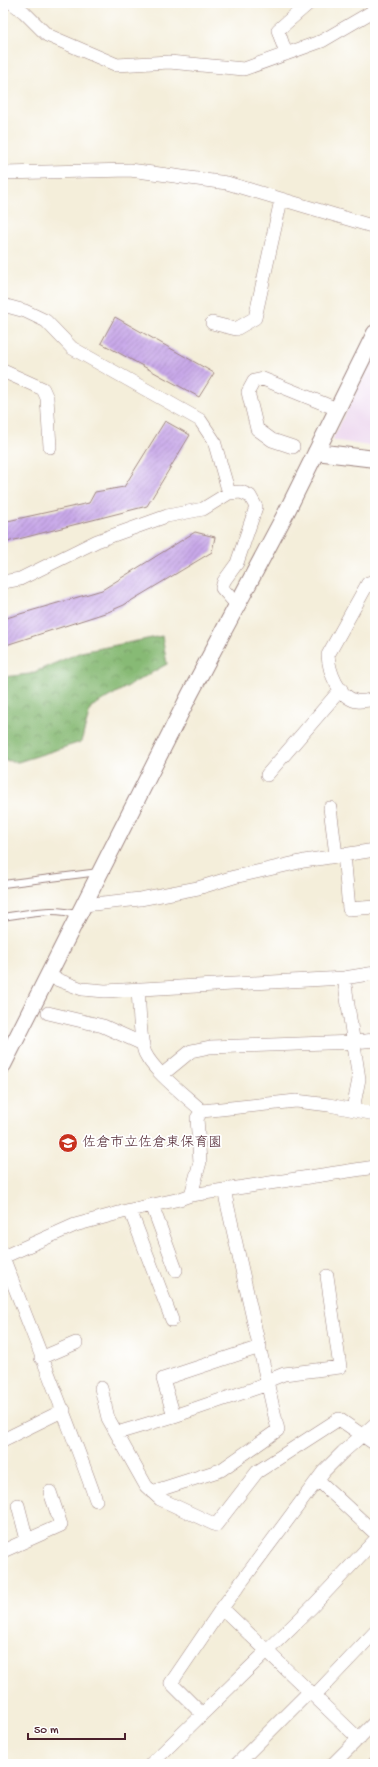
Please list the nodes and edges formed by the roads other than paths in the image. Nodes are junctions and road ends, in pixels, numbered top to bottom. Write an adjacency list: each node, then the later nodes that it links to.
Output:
1 (12, 3): 4 (street)
2 (309, 3): 4 (street)
3 (375, 10): 4 (street)
4 (286, 54)
5 (3, 173): 6 (street)
6 (281, 200): 7 (street); 9 (street)
7 (375, 227)
8 (3, 304): 17 (street)
9 (212, 323)
10 (375, 333): 12 (street)
11 (3, 371): 14 (street)
12 (337, 409): 13 (street); 15 (street)
13 (293, 447)
14 (50, 448)
15 (316, 452): 16 (street); 20 (street)
16 (375, 459)
17 (229, 493): 19 (street); 20 (street)
18 (375, 580): 21 (street)
19 (3, 582)
20 (237, 605): 27 (street)
21 (341, 689): 22 (street); 23 (street)
22 (375, 699)
23 (267, 775)
24 (330, 808): 26 (street)
25 (375, 850): 26 (street)
26 (340, 854): 29 (street); 30 (street)
27 (100, 871): 28 (lane); 30 (street)
28 (3, 884)
29 (375, 907)
30 (81, 910): 31 (lane); 33 (street)
31 (3, 917)
32 (375, 973): 34 (street)
33 (48, 976): 35 (street); 40 (street)
34 (344, 978): 35 (street); 38 (street)
35 (138, 989): 39 (street)
36 (48, 1013): 39 (street)
37 (375, 1040): 38 (street)
38 (355, 1042): 41 (street); 42 (street)
39 (143, 1044): 41 (street)
40 (3, 1065)
41 (163, 1074): 43 (street)
42 (352, 1109): 43 (street); 44 (street)
43 (202, 1111): 47 (street)
44 (375, 1114)
45 (375, 1167): 46 (street)
46 (224, 1190): 47 (street); 55 (street)
47 (191, 1195): 48 (street)
48 (152, 1205): 49 (street); 51 (street)
49 (130, 1210): 50 (street); 53 (street)
50 (3, 1257): 56 (street)
51 (176, 1270)
52 (327, 1276): 57 (street)
53 (172, 1320)
54 (76, 1343): 56 (street)
55 (260, 1346): 57 (street); 60 (street)
56 (42, 1358): 59 (street)
57 (268, 1382): 60 (street); 68 (street)
58 (101, 1388): 62 (street)
59 (64, 1410): 64 (street); 69 (street)
60 (174, 1416): 62 (street)
61 (375, 1424): 63 (street)
62 (117, 1433): 68 (street)
63 (362, 1435): 65 (street); 66 (street); 68 (street)
64 (3, 1440)
65 (375, 1444)
66 (318, 1480): 71 (street); 75 (street)
67 (50, 1492): 72 (street)
68 (152, 1492)
69 (96, 1500)
70 (18, 1505): 72 (street)
71 (375, 1533)
72 (27, 1540): 74 (street)
73 (375, 1540): 77 (street)
74 (3, 1551)
75 (222, 1608): 77 (street); 79 (street)
76 (375, 1632): 78 (street)
77 (267, 1651): 78 (street); 79 (street)
78 (312, 1694): 81 (street); 83 (street)
79 (202, 1714): 82 (street)
80 (375, 1722): 81 (street)
81 (359, 1739): 84 (street)
82 (151, 1764)
83 (237, 1764)
84 (333, 1764)

